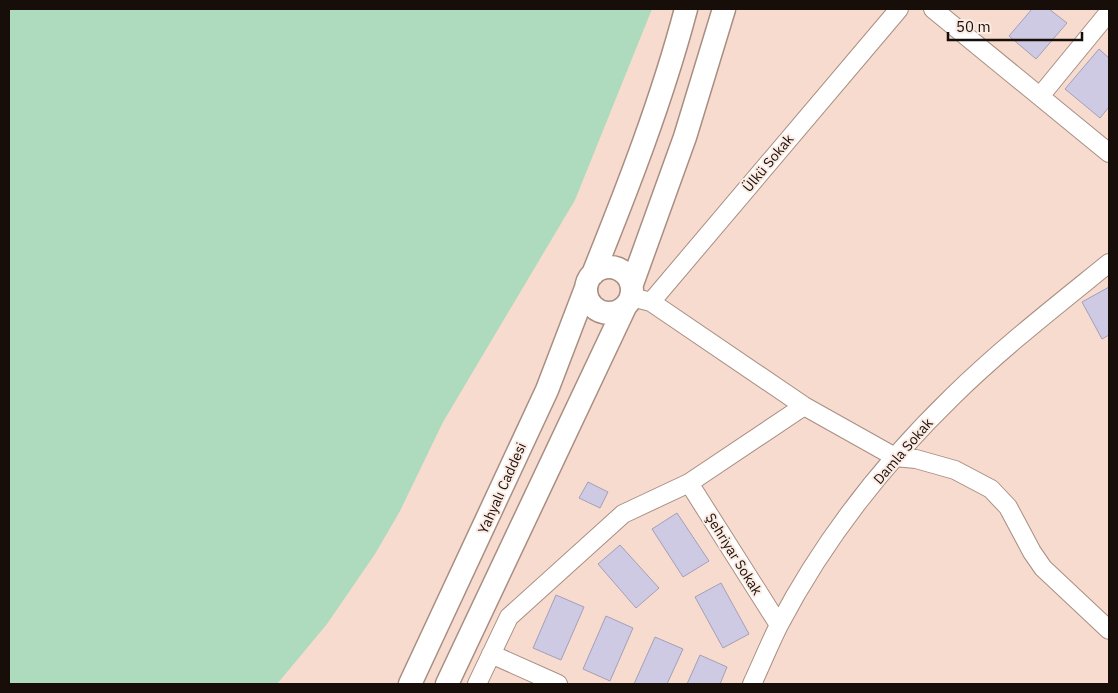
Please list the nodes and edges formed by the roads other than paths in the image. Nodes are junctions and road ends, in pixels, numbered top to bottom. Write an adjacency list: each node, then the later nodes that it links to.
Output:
1 (686, 9): 9 (main road, Yahyalı Caddesi)
2 (724, 9): 10 (main road)
3 (898, 9): 10 (street, Ülkü Sokak)
4 (933, 9): 6 (street)
5 (1109, 12): 6 (street)
6 (1041, 95): 7 (street)
7 (1109, 153)
8 (1109, 263): 12 (street, Damla Sokak)
9 (590, 281): 10 (main road); 10 (main road); 17 (main road, Yahyalı Caddesi)
10 (635, 297): 11 (street); 18 (main road)
11 (804, 406): 12 (street); 13 (street)
12 (895, 457): 14 (street, Damla Sokak); 15 (street)
13 (689, 483): 14 (street, Şehriyar Sokak); 16 (street)
14 (779, 626): 21 (street, Damla Sokak)
15 (1109, 630)
16 (491, 654): 19 (street); 20 (street)
17 (410, 684)
18 (448, 684)
19 (477, 684)
20 (558, 684)
21 (752, 684)

